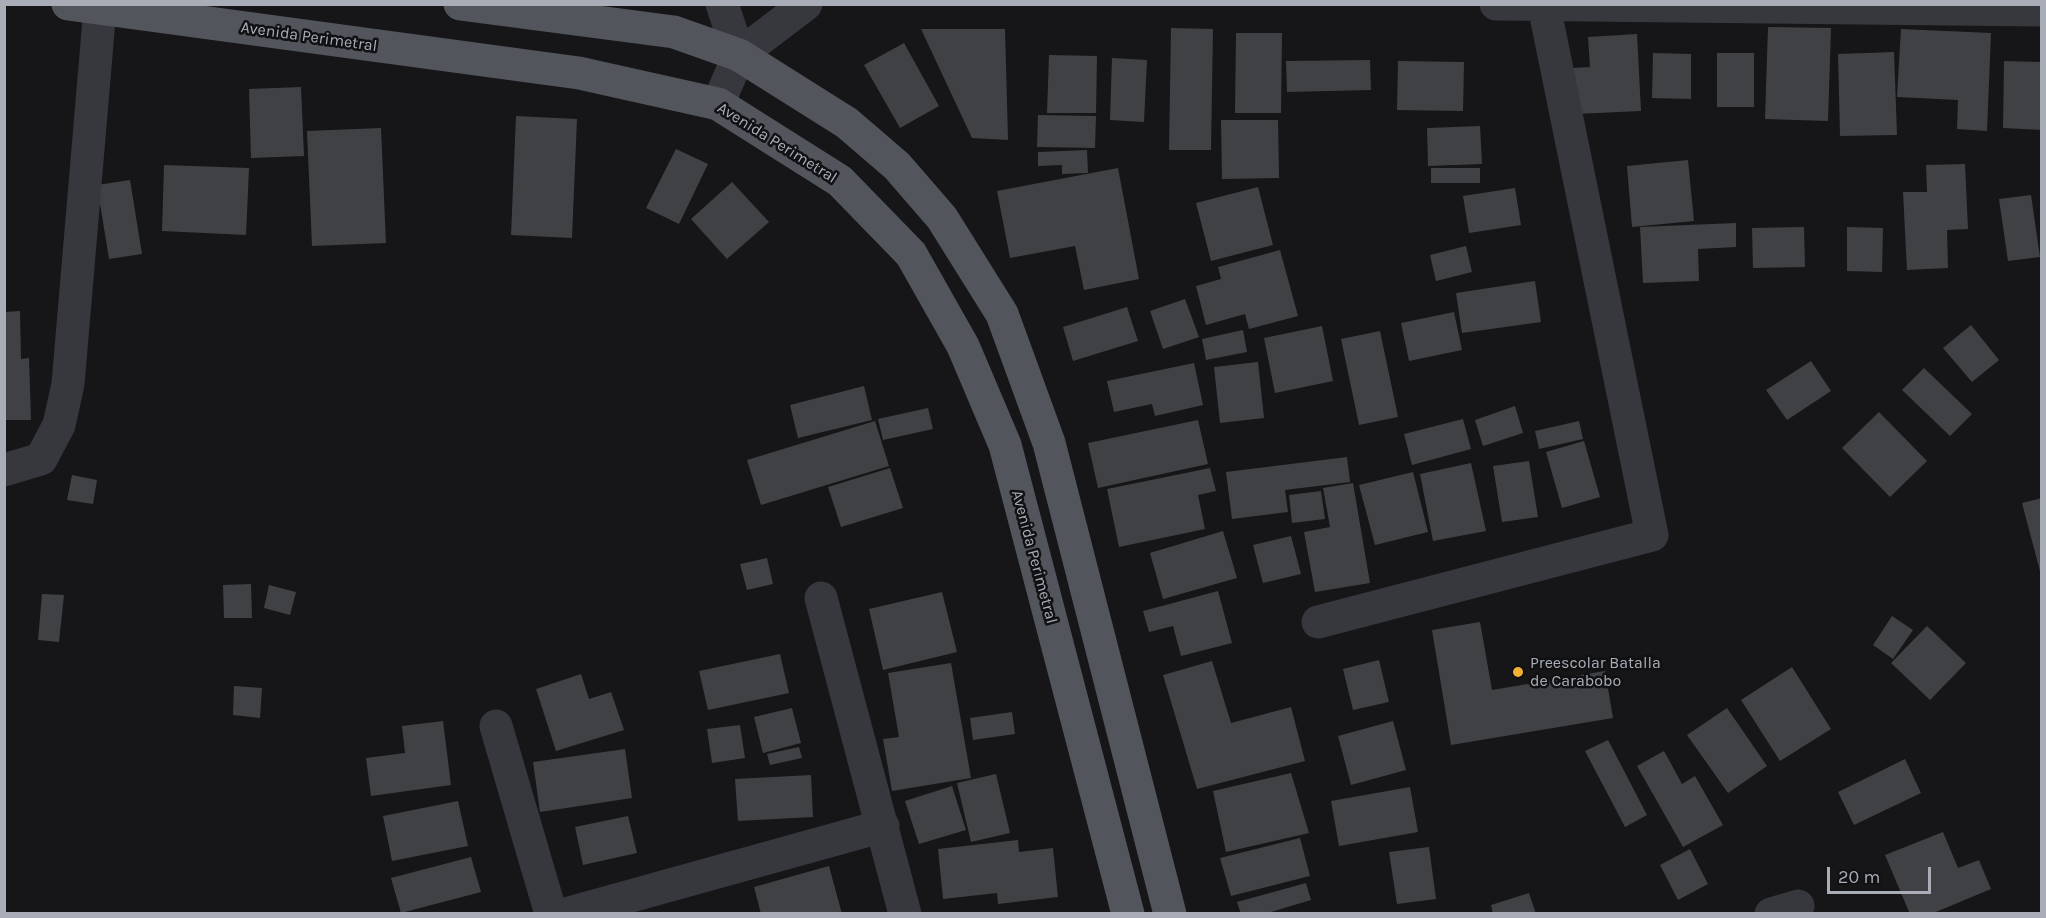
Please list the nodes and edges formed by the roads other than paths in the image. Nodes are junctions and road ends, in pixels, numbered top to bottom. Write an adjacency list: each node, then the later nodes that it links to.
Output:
1 (68, 4): 7 (main road, Avenida Perimetral)
2 (460, 4): 9 (main road)
3 (722, 4): 9 (street)
4 (806, 4): 9 (street)
5 (1496, 4): 6 (street)
6 (1544, 6): 8 (street); 13 (street)
7 (100, 8): 10 (main road, Avenida Perimetral); 11 (street)
8 (2042, 10)
9 (739, 55): 10 (street); 20 (main road)
10 (718, 104): 19 (main road, Avenida Perimetral)
11 (4, 470)
12 (821, 598): 15 (street)
13 (1318, 622)
14 (496, 726): 16 (street)
15 (883, 826): 17 (street); 18 (street)
16 (551, 914)
17 (566, 914)
18 (905, 914)
19 (1128, 914)
20 (1170, 914)

